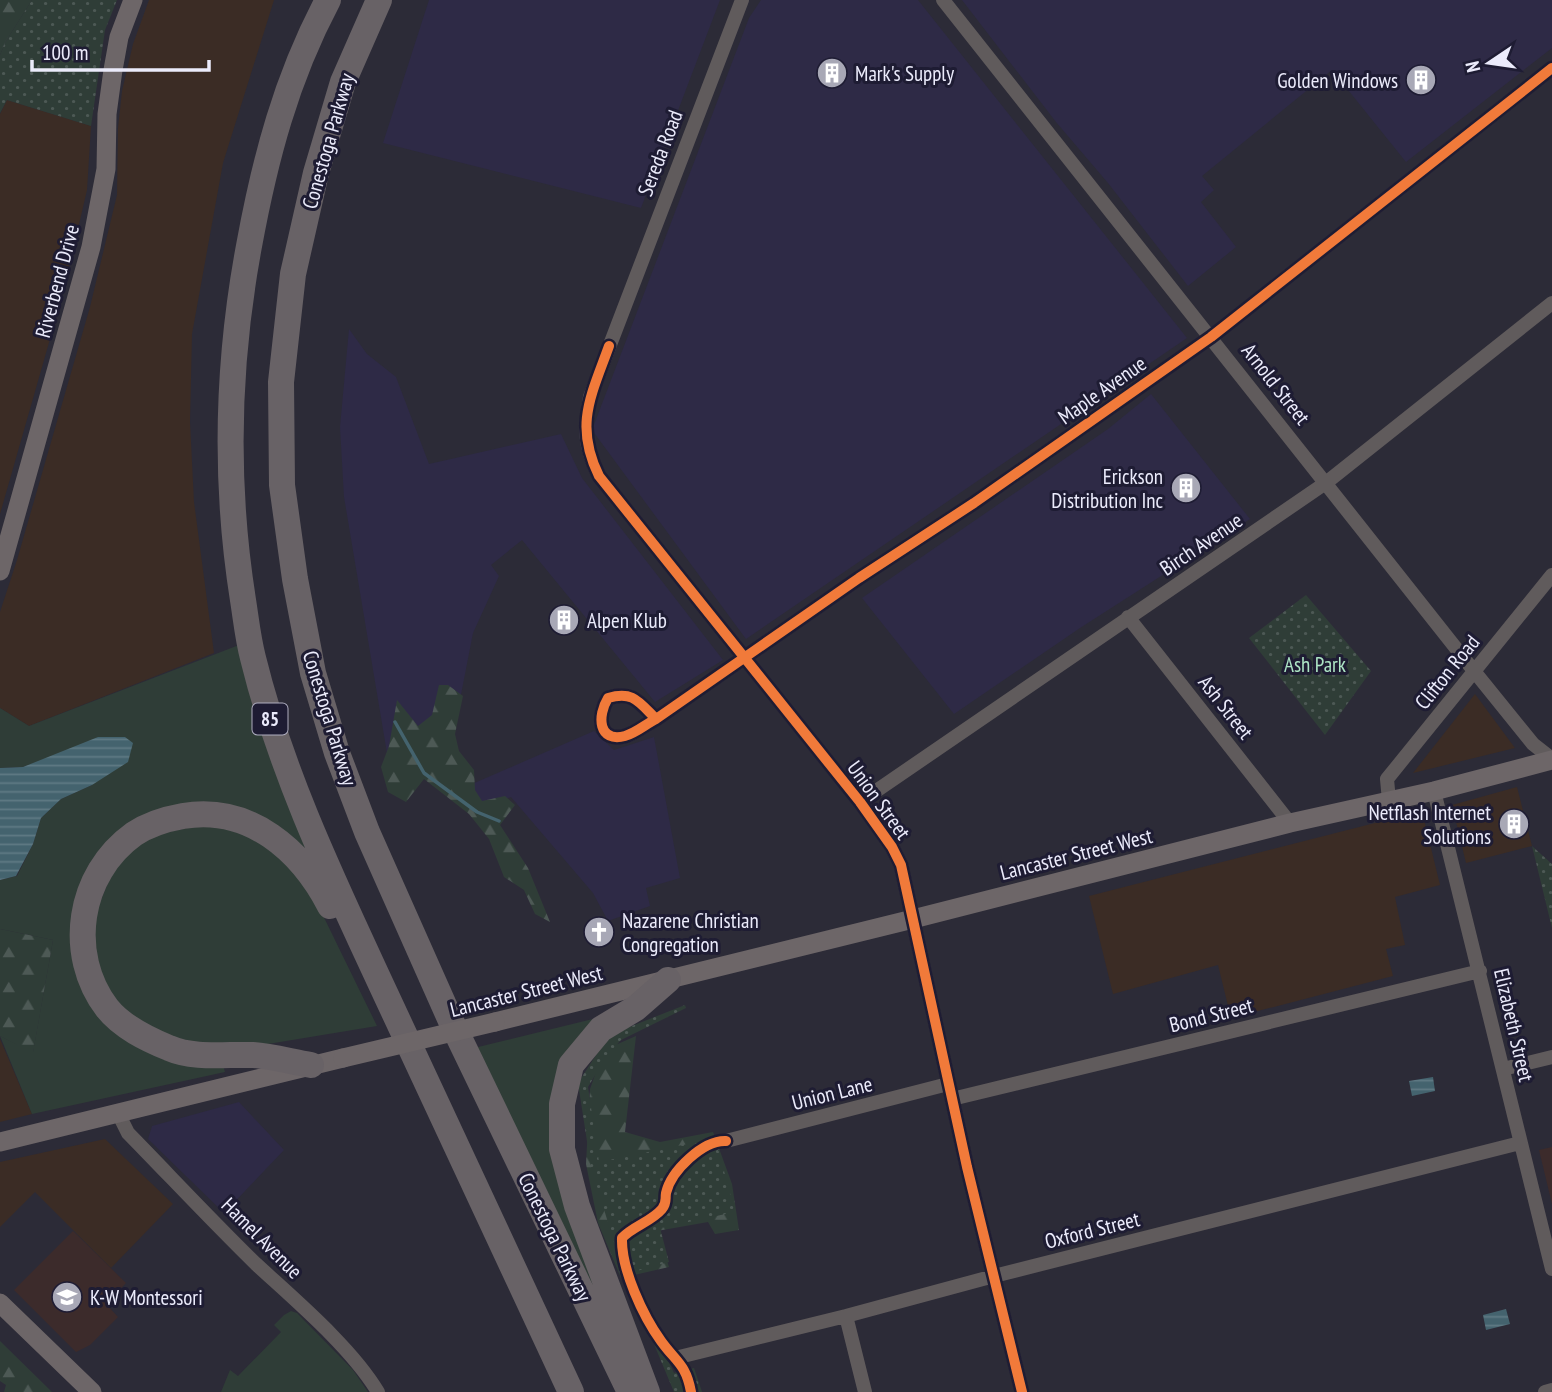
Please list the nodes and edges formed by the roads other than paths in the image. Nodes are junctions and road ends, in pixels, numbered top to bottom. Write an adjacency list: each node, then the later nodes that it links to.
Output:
1 (133, 0): 11 (main road, Riverbend Drive)
2 (328, 0): 34 (highway, 85)
3 (379, 0): 44 (highway, Conestoga Parkway)
4 (742, 0): 8 (street, Sereda Road)
5 (943, 0): 9 (street, Arnold Street)
6 (1552, 68): 9 (street, Maple Avenue)
7 (1552, 303): 10 (street, Birch Avenue)
8 (619, 322): 14 (street, Union Street)
9 (1211, 337): 10 (street, Arnold Street); 14 (street, Maple Avenue)
10 (1327, 482): 13 (street, Birch Avenue); 15 (street, Arnold Street)
11 (0, 571)
12 (1552, 575): 15 (street, Clifton Road)
13 (1128, 617): 20 (street, Birch Avenue); 21 (street, Ash Street)
14 (744, 658): 16 (street, Maple Avenue); 20 (street, Union Street)
15 (1474, 671): 17 (street, Arnold Street); 19 (street, Clifton Road)
16 (656, 719)
17 (1552, 759): 18 (main road, Lancaster Street West)
18 (1434, 791): 19 (main road, Lancaster Street West); 23 (street, Elizabeth Street)
19 (1389, 801): 21 (main road, Lancaster Street West)
20 (860, 802): 22 (street, Union Street)
21 (1290, 823): 22 (main road, Lancaster Street West)
22 (913, 919): 24 (main road, Lancaster Street West); 28 (street, Union Street)
23 (1480, 971): 27 (street, Elizabeth Street); 29 (street, Bond Street)
24 (668, 980): 26 (main road, Lancaster Street West, bridge); 45 (highway)
25 (1552, 1057): 27 (street)
26 (311, 1065): 30 (main road, Lancaster Street West); 34 (highway)
27 (1503, 1069): 33 (street, Elizabeth Street)
28 (948, 1084): 29 (street, Union Street); 31 (street, Union Lane)
29 (952, 1099): 36 (street, Union Street)
30 (118, 1113): 32 (main road, Lancaster Street West); 42 (street, Hamel Avenue)
31 (726, 1141)
32 (0, 1142)
33 (1520, 1143): 35 (street, Elizabeth Street); 36 (street, Oxford Street)
34 (463, 1162): 43 (highway, 85)
35 (1552, 1269)
36 (993, 1276): 38 (street, Oxford Street); 47 (street, Union Street)
37 (0, 1303): 41 (main road)
38 (846, 1316): 39 (street, Oxford Street); 46 (street)
39 (675, 1357)
40 (1552, 1390): 48 (street)
41 (92, 1392)
42 (378, 1392)
43 (571, 1392)
44 (629, 1392)
45 (647, 1392)
46 (865, 1392)
47 (1022, 1392)
48 (1545, 1392)

